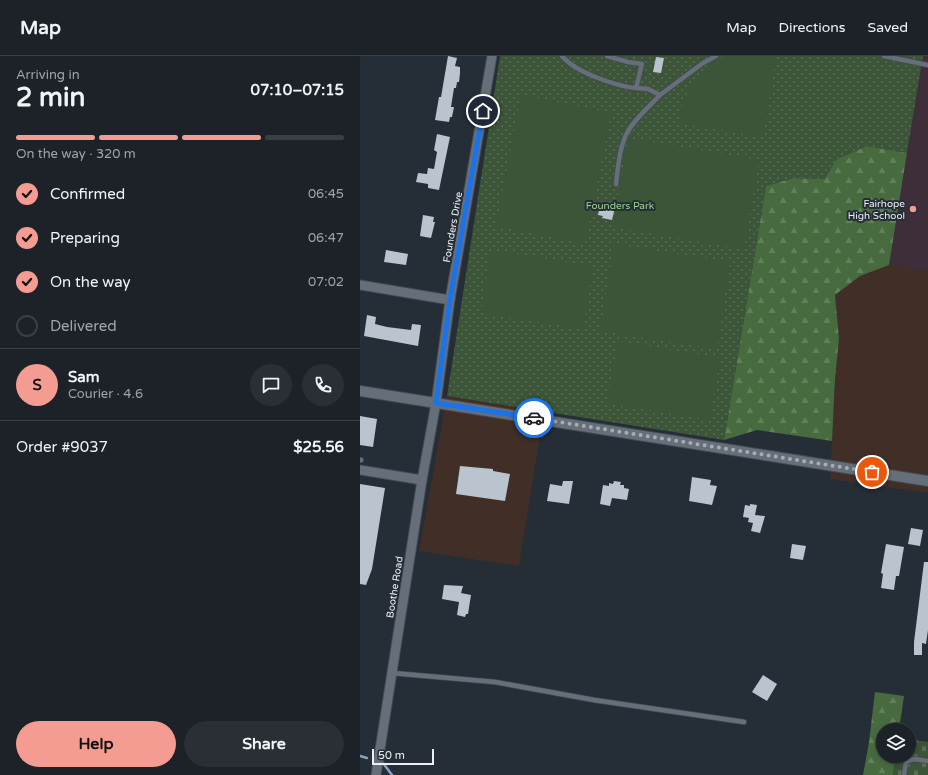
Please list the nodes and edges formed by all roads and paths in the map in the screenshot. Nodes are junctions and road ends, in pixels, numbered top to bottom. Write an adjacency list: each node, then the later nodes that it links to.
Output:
1 (492, 56): 11 (street, Founders Drive)
2 (562, 56): 7 (lane)
3 (607, 56): 7 (lane)
4 (716, 56): 8 (lane)
5 (884, 56): 6 (lane)
6 (928, 65)
7 (636, 88): 8 (lane)
8 (660, 95): 9 (lane)
9 (616, 184)
10 (360, 285): 11 (street)
11 (450, 300): 13 (street, Founders Drive)
12 (360, 391): 13 (street)
13 (436, 403): 15 (street, Boothe Road); 16 (street)
14 (360, 470): 15 (street)
15 (422, 480): 17 (street, Boothe Road)
16 (928, 481)
17 (392, 673): 18 (lane); 20 (street, Boothe Road)
18 (744, 722)
19 (928, 761): 21 (lane)
20 (376, 775)
21 (904, 775)

